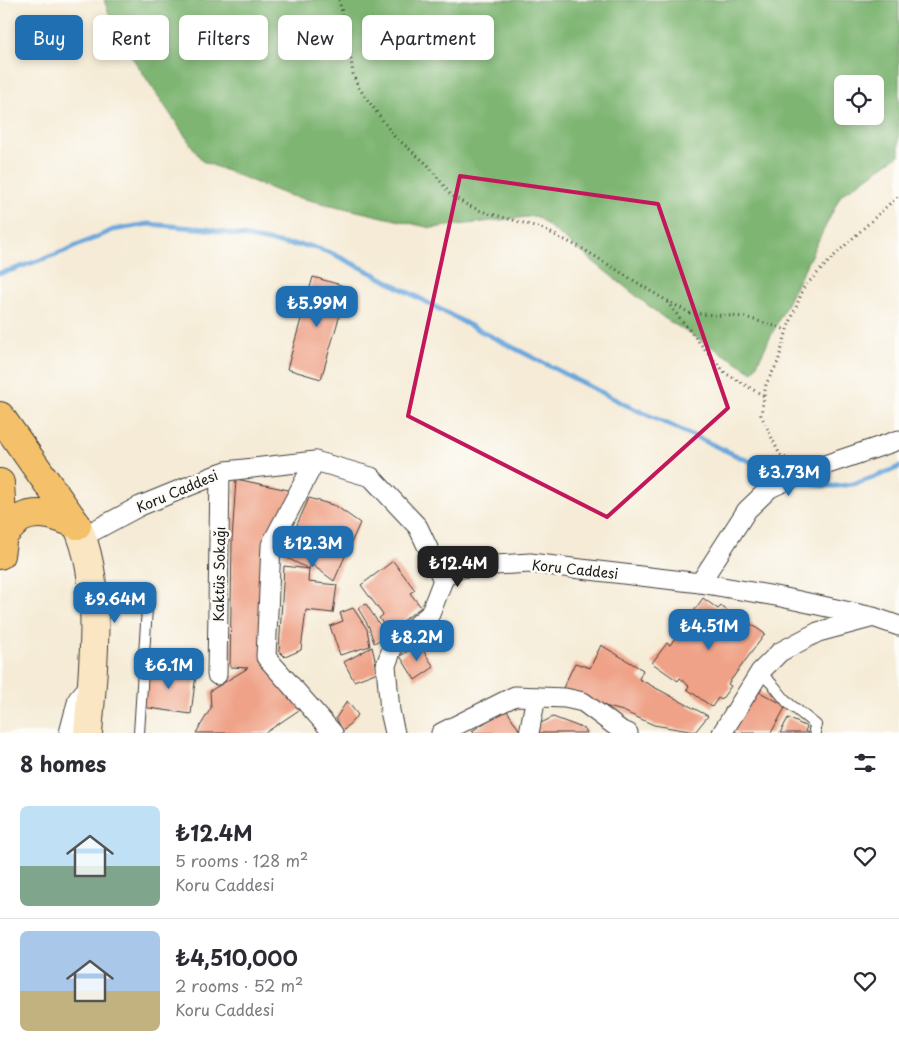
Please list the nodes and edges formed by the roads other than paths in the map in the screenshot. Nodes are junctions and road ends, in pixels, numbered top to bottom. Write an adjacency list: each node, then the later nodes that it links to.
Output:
1 (0, 416): 6 (main road)
2 (899, 440): 9 (street)
3 (315, 461): 4 (street, Koru Caddesi); 8 (street, Koru Caddesi); 21 (street)
4 (220, 473): 6 (street, Koru Caddesi); 14 (street, Kaktüs Sokağı)
5 (0, 483): 7 (main road)
6 (79, 531): 7 (main road); 15 (main road)
7 (2, 545)
8 (443, 580): 9 (street, Koru Caddesi); 22 (street)
9 (700, 583): 11 (street, Koru Caddesi)
10 (148, 592): 20 (lane)
11 (873, 617): 12 (street, Koru Caddesi); 13 (street)
12 (899, 626)
13 (760, 672): 25 (street); 26 (lane)
14 (217, 675)
15 (92, 683): 18 (street); 19 (main road)
16 (536, 697): 17 (street); 23 (street); 24 (street)
17 (619, 730)
18 (69, 733)
19 (88, 733)
20 (140, 733)
21 (333, 733)
22 (395, 733)
23 (441, 733)
24 (529, 733)
25 (722, 733)
26 (816, 733)

